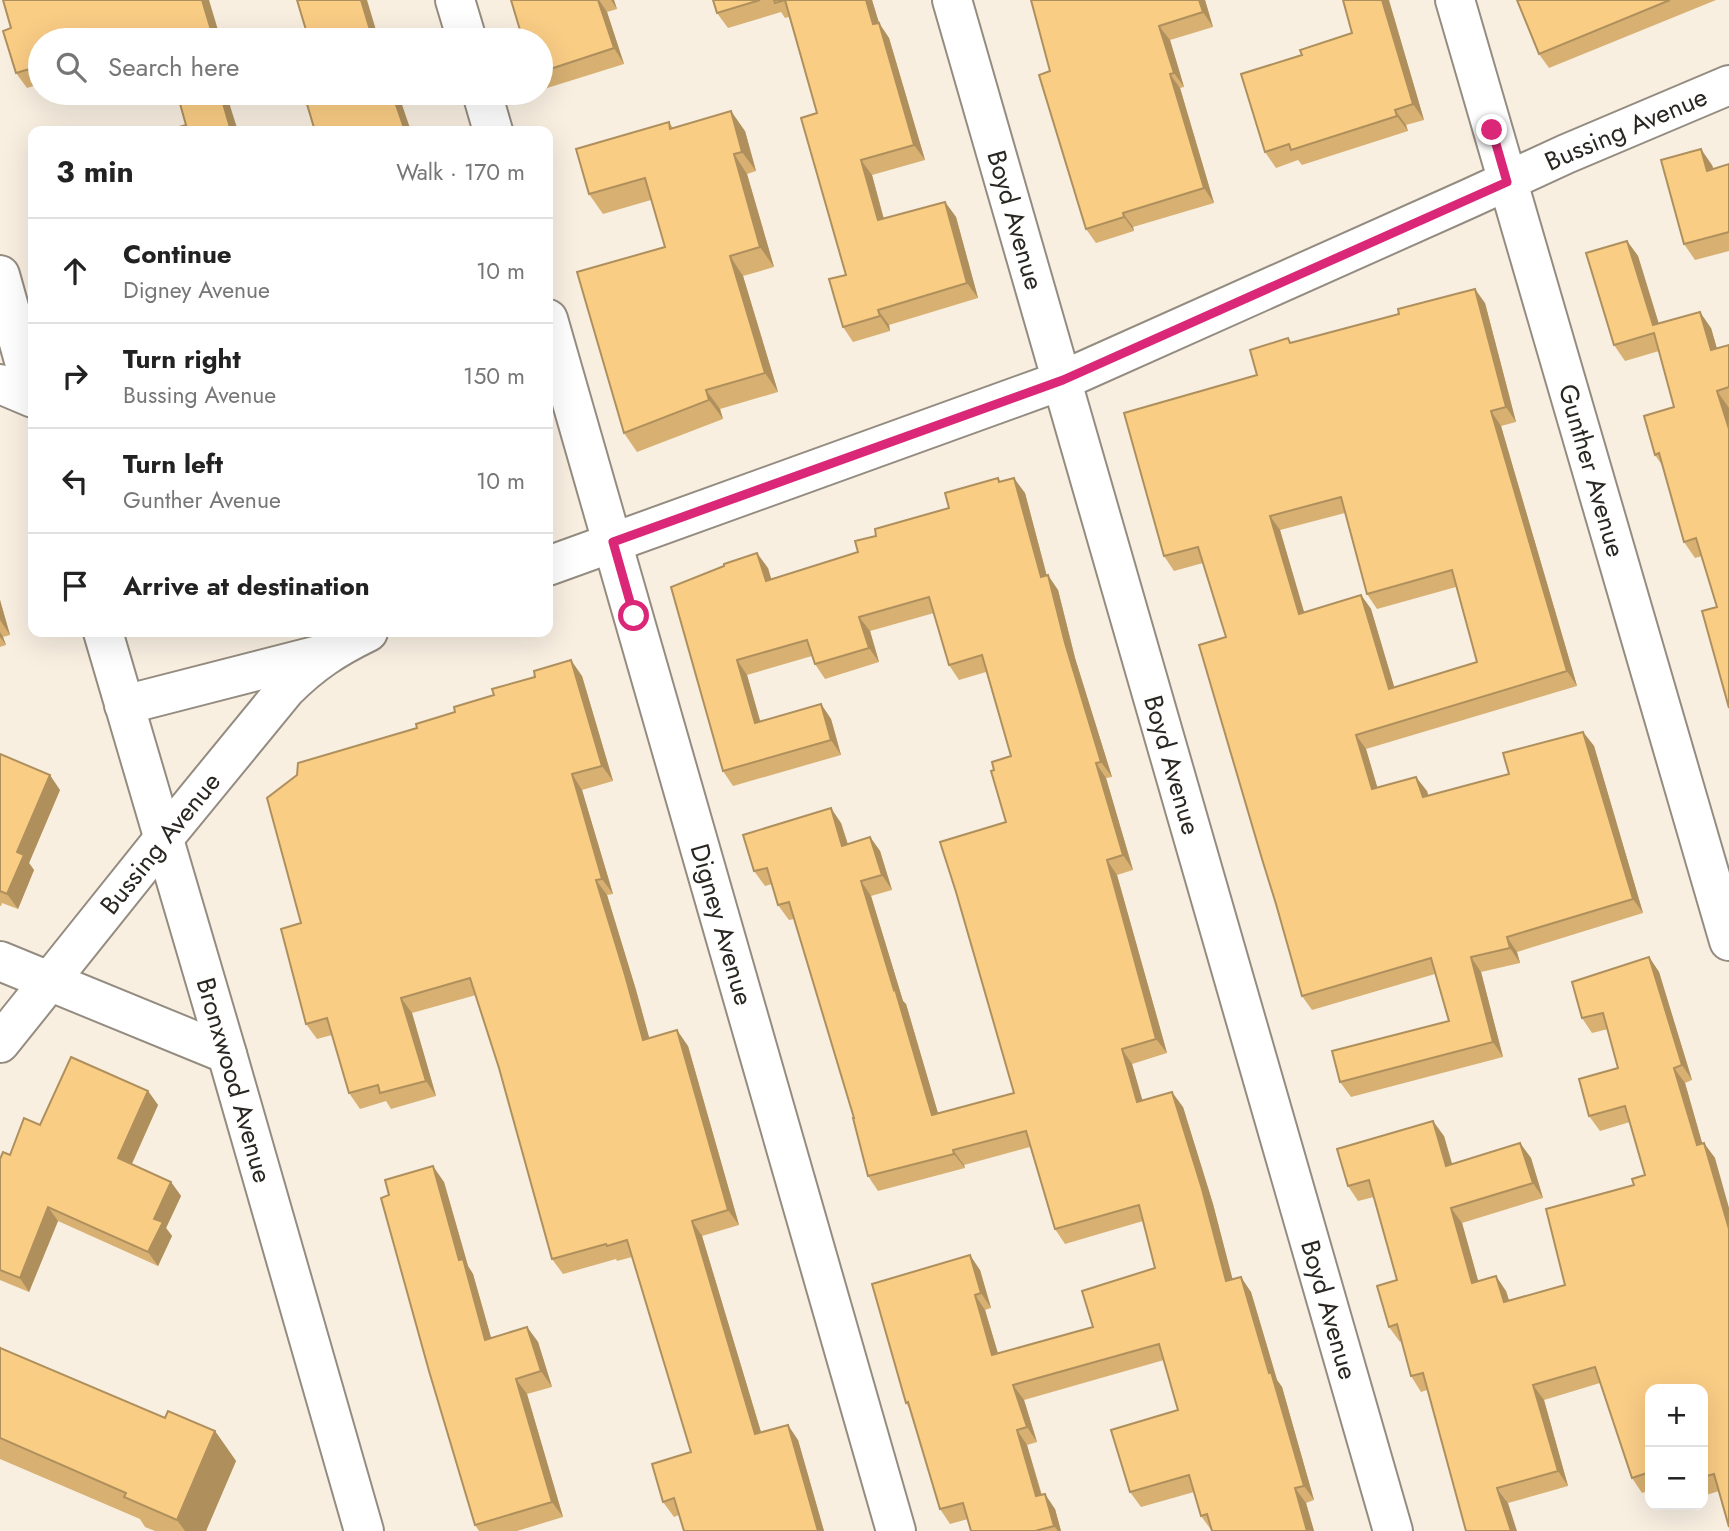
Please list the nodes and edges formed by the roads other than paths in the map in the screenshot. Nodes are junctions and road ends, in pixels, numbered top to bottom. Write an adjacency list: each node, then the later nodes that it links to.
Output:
1 (455, 0): 4 (street)
2 (952, 0): 12 (street, Boyd Avenue)
3 (1455, 0): 8 (street, Gunther Avenue)
4 (463, 28)
5 (1729, 85): 8 (street, Bussing Avenue)
6 (485, 105): 7 (street)
7 (492, 126)
8 (1507, 182): 12 (street, Bussing Avenue); 22 (street, Gunther Avenue)
9 (0, 275): 11 (street)
10 (553, 336): 15 (street, Digney Avenue)
11 (28, 378)
12 (1063, 380): 15 (street, Bussing Avenue); 29 (street, Boyd Avenue)
13 (0, 384): 14 (street)
14 (28, 394)
15 (613, 542): 16 (street, Bussing Avenue); 28 (street, Digney Avenue)
16 (553, 564)
17 (104, 637): 20 (street, Bronxwood Avenue)
18 (358, 637): 19 (street, Bussing Avenue)
19 (328, 653): 20 (street, Bussing Avenue); 21 (street, Bussing Avenue)
20 (124, 705): 21 (street, Bronxwood Avenue)
21 (163, 838): 24 (street, Bussing Avenue); 26 (street, Bronxwood Avenue)
22 (1729, 941)
23 (0, 961): 24 (street)
24 (48, 981): 25 (street, Bussing Avenue); 26 (street)
25 (0, 1043)
26 (227, 1054): 27 (street, Bronxwood Avenue)
27 (363, 1531)
28 (896, 1531)
29 (1393, 1531)

